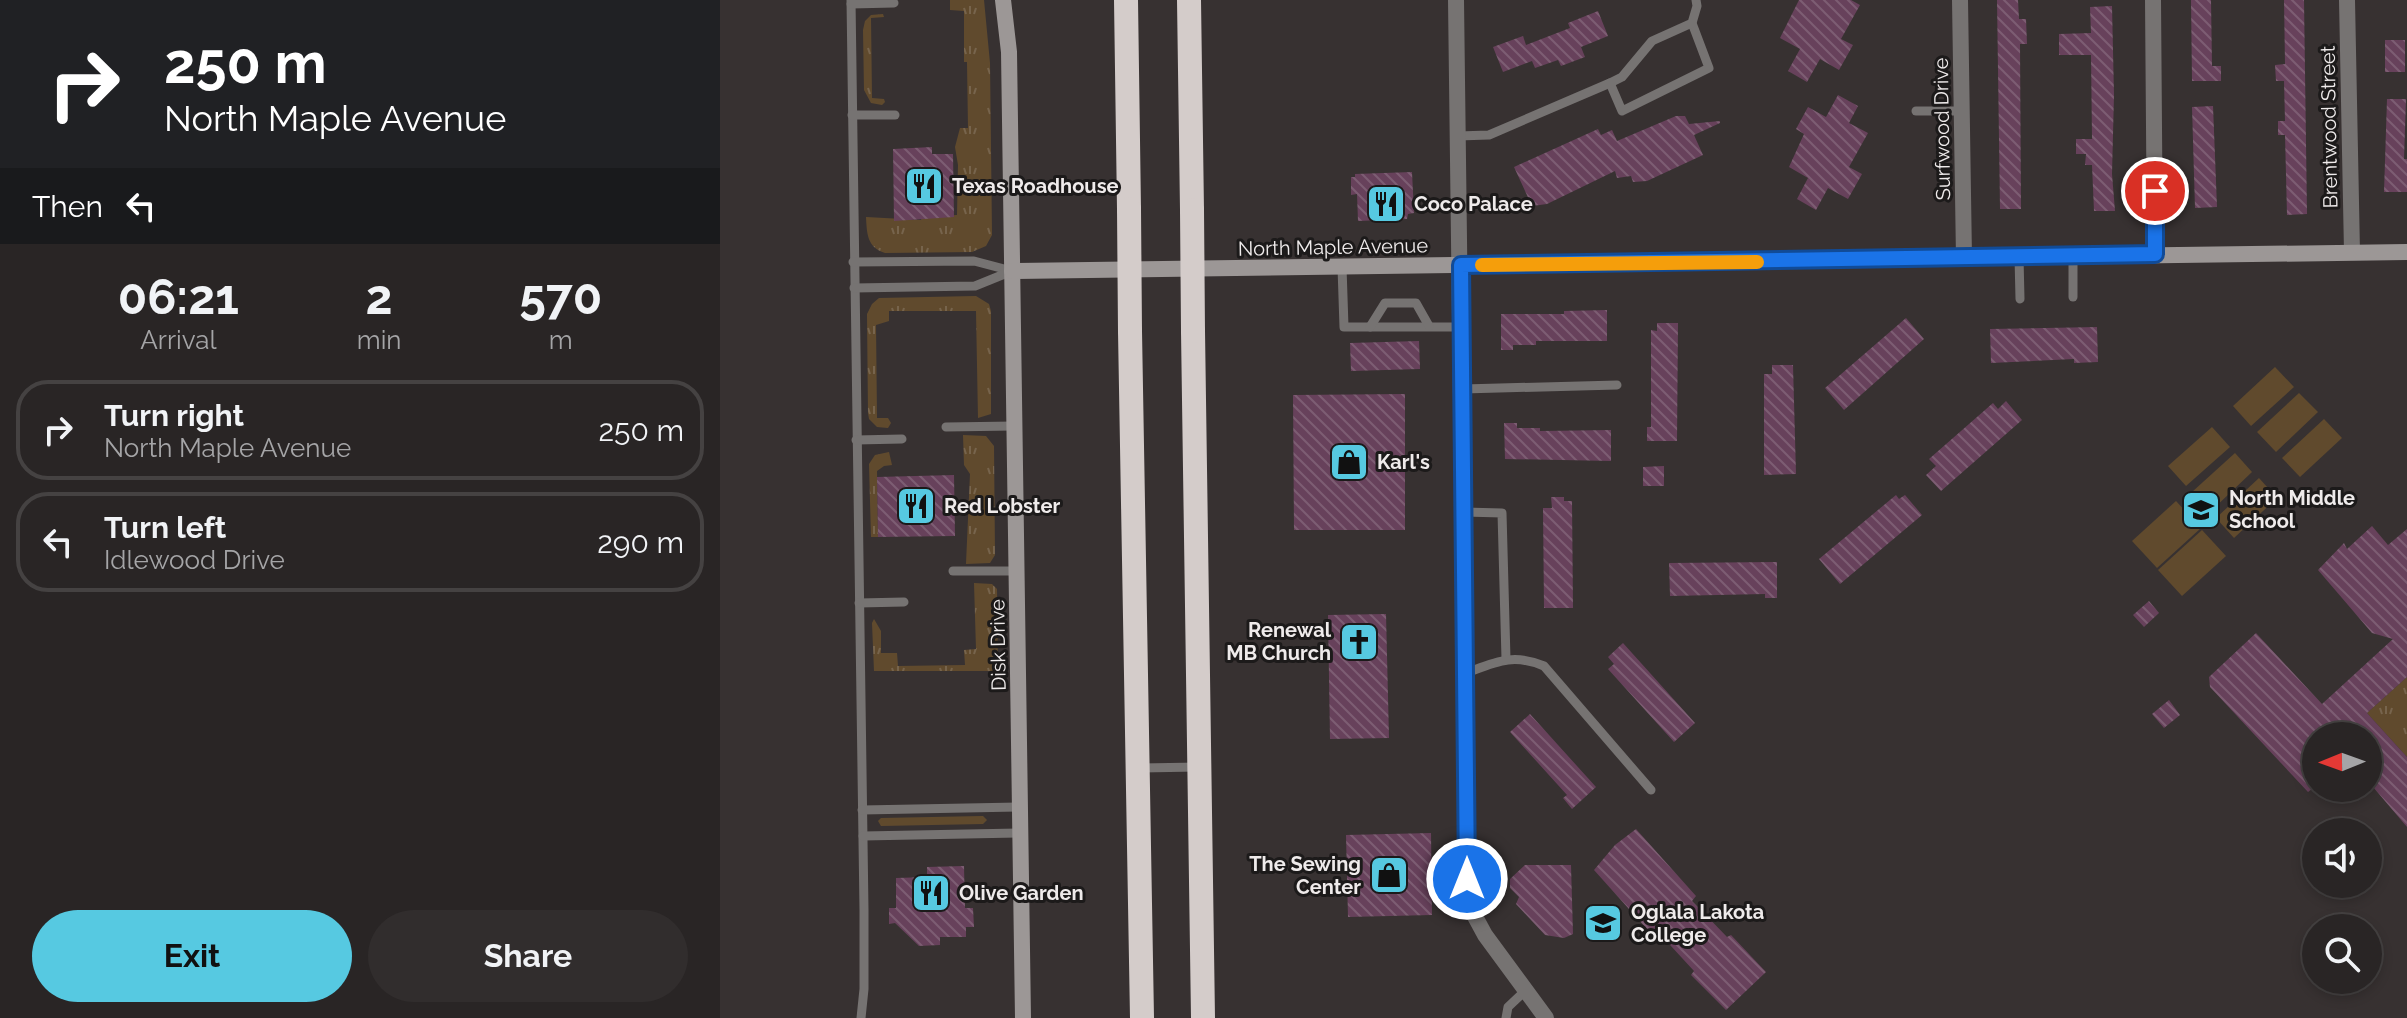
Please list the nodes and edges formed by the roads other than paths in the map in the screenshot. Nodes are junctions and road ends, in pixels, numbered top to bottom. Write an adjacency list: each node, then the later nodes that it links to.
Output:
1 (1003, 0): 27 (street)
2 (1126, 0): 48 (highway, bridge)
3 (1189, 0): 47 (highway, bridge)
4 (1456, 0): 17 (street)
5 (1696, 0): 11 (lane)
6 (1960, 0): 14 (street, Surfwood Drive)
7 (2153, 0): 20 (street)
8 (2347, 0): 18 (street, Brentwood Street)
9 (851, 2): 10 (lane); 15 (lane)
10 (894, 3)
11 (1692, 23): 12 (lane); 12 (lane)
12 (1610, 83): 17 (lane)
13 (1916, 111): 14 (lane)
14 (1962, 111): 23 (street, Surfwood Drive)
15 (852, 115): 16 (lane); 24 (lane)
16 (895, 115)
17 (1458, 136): 25 (street)
18 (2352, 252): 19 (street, North Maple Avenue); 20 (street, North Maple Avenue)
19 (2407, 252)
20 (2155, 254): 21 (street, North Maple Avenue)
21 (2073, 256): 22 (street, North Maple Avenue); 29 (lane)
22 (2019, 257): 23 (street, North Maple Avenue); 30 (lane)
23 (1964, 258): 25 (street, North Maple Avenue)
24 (853, 262): 27 (lane); 28 (lane)
25 (1461, 265): 26 (street, North Maple Avenue); 33 (street)
26 (1342, 267): 27 (street, North Maple Avenue); 32 (lane)
27 (1012, 271): 28 (lane); 36 (street, Disk Drive)
28 (854, 288): 39 (lane)
29 (2073, 297)
30 (2020, 299)
31 (1429, 326): 32 (lane); 32 (lane); 33 (lane)
32 (1370, 327)
33 (1462, 327): 35 (street)
34 (1617, 385): 35 (lane)
35 (1463, 389): 40 (street)
36 (1014, 426): 37 (lane); 42 (street, Disk Drive)
37 (946, 427)
38 (902, 439): 39 (lane)
39 (856, 440): 44 (lane)
40 (1464, 512): 45 (lane); 46 (street)
41 (953, 571): 42 (lane)
42 (1017, 571): 50 (street, Disk Drive)
43 (904, 602): 44 (lane)
44 (859, 603): 51 (lane)
45 (1506, 659): 46 (lane); 49 (lane)
46 (1466, 673): 54 (street)
47 (1199, 767): 48 (lane); 58 (highway)
48 (1137, 768): 57 (highway)
49 (1651, 790)
50 (1020, 807): 51 (lane); 52 (street, Disk Drive)
51 (862, 810): 53 (lane)
52 (1021, 833): 53 (lane); 56 (street, Disk Drive)
53 (863, 836): 55 (lane)
54 (1526, 990): 59 (lane); 60 (street)
55 (861, 1018)
56 (1023, 1018)
57 (1142, 1018)
58 (1203, 1018)
59 (1506, 1018)
60 (1546, 1018)

